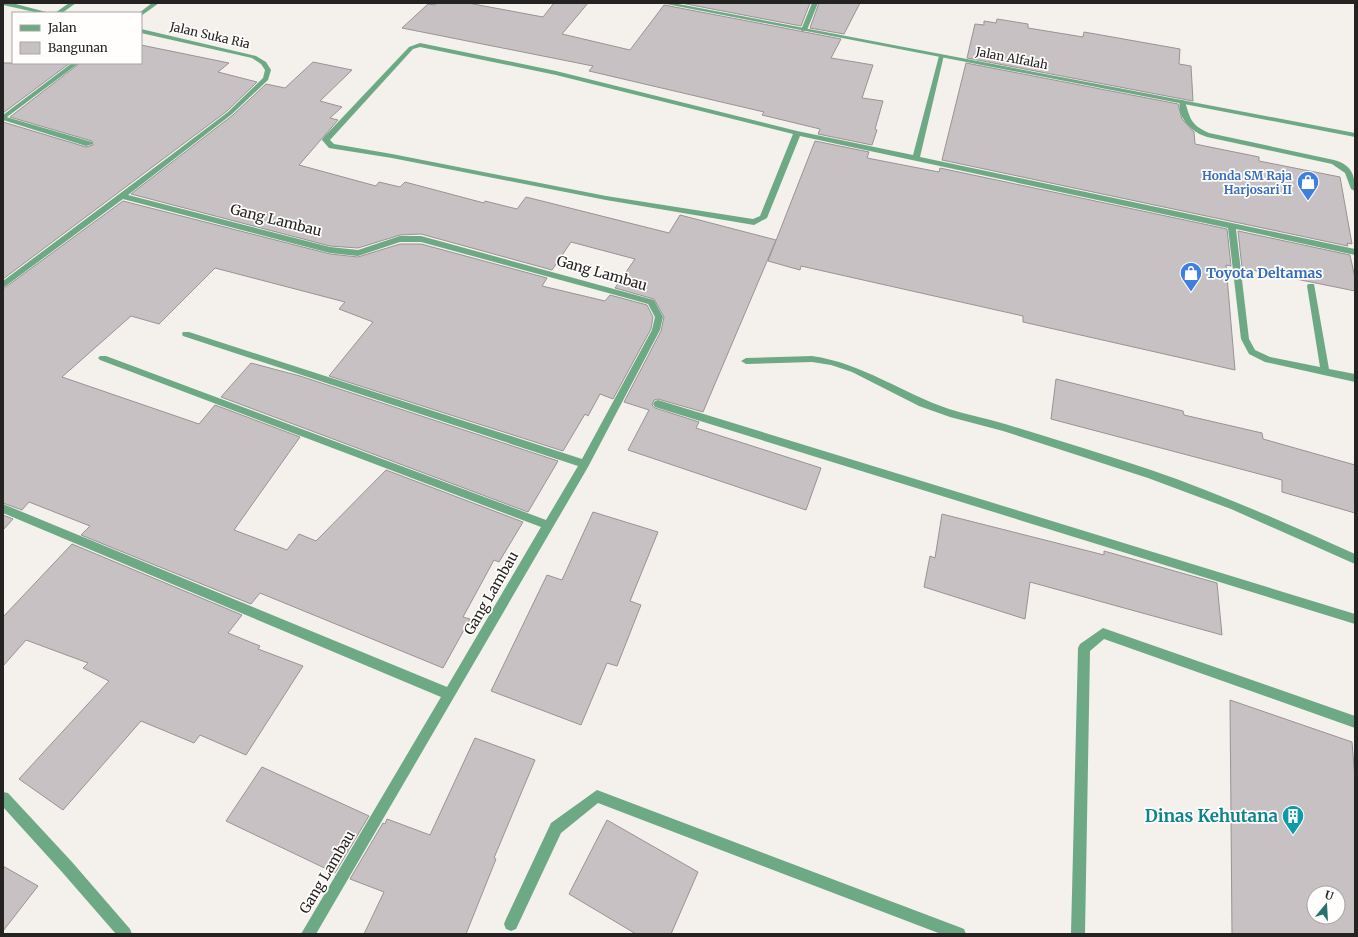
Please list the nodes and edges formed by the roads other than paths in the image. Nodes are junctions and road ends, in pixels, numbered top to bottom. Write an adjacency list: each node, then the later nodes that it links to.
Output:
1 (4, 3): 6 (street)
2 (73, 3): 7 (street)
3 (156, 3): 8 (street)
4 (664, 3): 9 (street, Jalan Alfalah)
5 (814, 3): 9 (street)
6 (43, 12)
7 (60, 12)
8 (142, 13)
9 (804, 30): 11 (street, Jalan Alfalah)
10 (142, 31): 20 (street, Jalan Suka Ria)
11 (942, 56): 13 (street, Jalan Alfalah); 18 (street)
12 (75, 64): 14 (street)
13 (1182, 101): 16 (street, Jalan Alfalah); 19 (street)
14 (3, 118): 17 (street)
15 (797, 133): 15 (street); 18 (street)
16 (1355, 134)
17 (89, 144)
18 (916, 157): 21 (street)
19 (1355, 189)
20 (122, 196): 23 (street); 31 (street, Gang Lambau)
21 (1232, 226): 22 (street); 28 (street)
22 (1355, 252)
23 (3, 284)
24 (1311, 286): 28 (street)
25 (186, 334): 31 (street)
26 (103, 358): 33 (street)
27 (746, 361): 34 (street)
28 (1325, 372): 29 (street)
29 (1355, 378)
30 (658, 404): 35 (street)
31 (584, 464): 33 (street, Gang Lambau)
32 (3, 508): 36 (street)
33 (547, 525): 36 (street, Gang Lambau)
34 (1355, 558)
35 (1355, 619)
36 (449, 694): 41 (street, Gang Lambau)
37 (1355, 722): 43 (street)
38 (3, 798): 40 (street)
39 (511, 924): 42 (street)
40 (125, 934)
41 (308, 934)
42 (959, 934)
43 (1078, 934)

